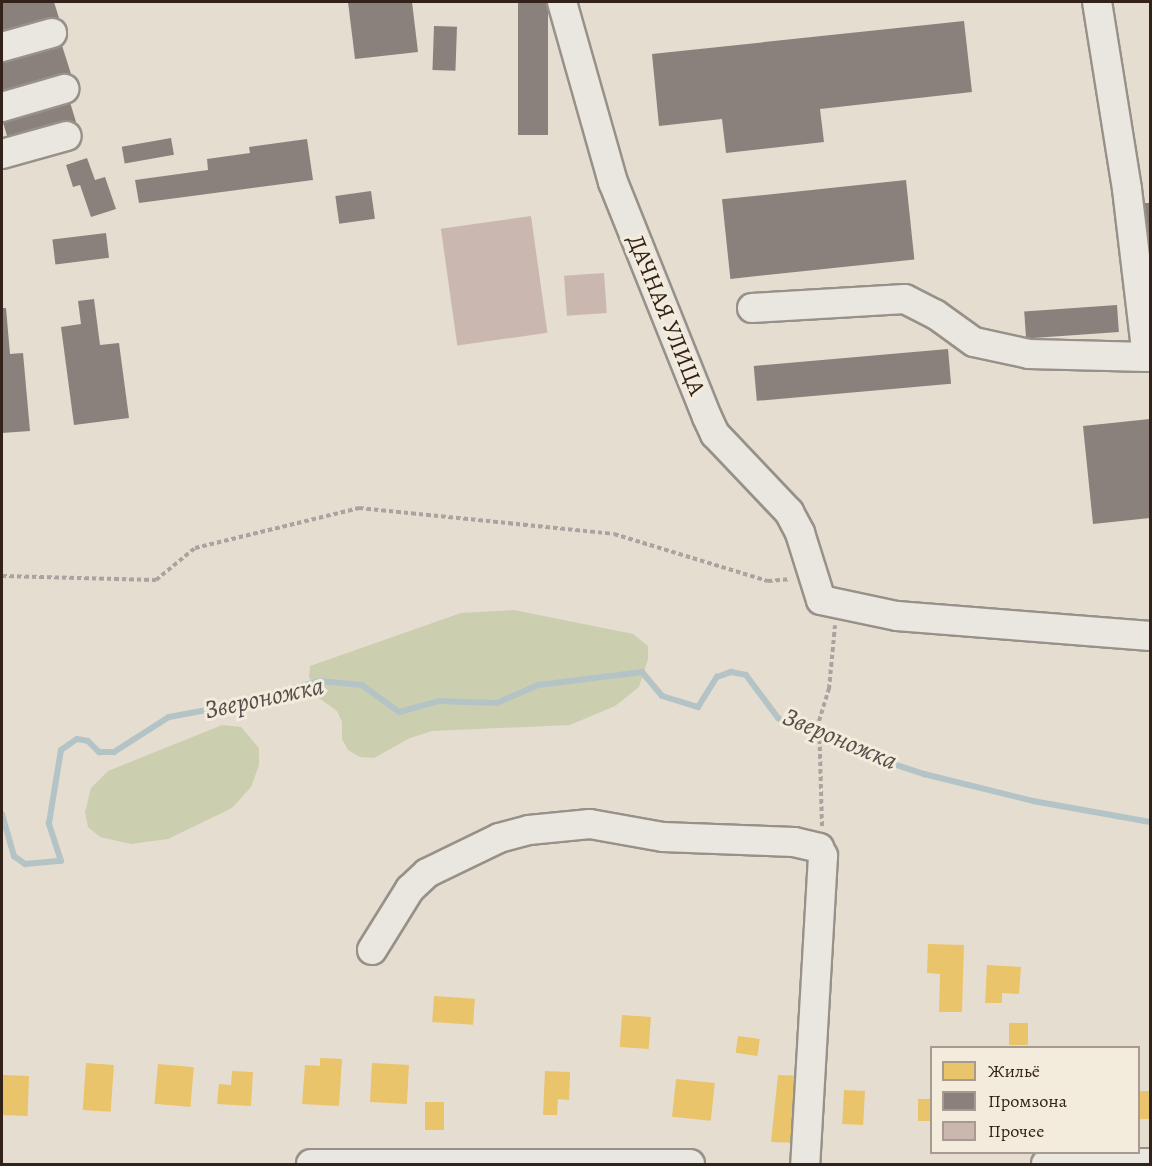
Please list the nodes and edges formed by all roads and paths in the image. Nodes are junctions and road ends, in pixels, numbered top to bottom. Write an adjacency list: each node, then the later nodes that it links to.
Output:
1 (562, 2): 12 (street, ДАЧНАЯ УЛИЦА)
2 (1097, 2): 10 (street)
3 (52, 33): 4 (street)
4 (2, 47)
5 (63, 89): 6 (street)
6 (2, 107)
7 (67, 136): 8 (street)
8 (2, 154)
9 (752, 308): 10 (street)
10 (1149, 357)
11 (2, 576): 12 (path)
12 (818, 588): 13 (street); 14 (path)
13 (1150, 636)
14 (824, 856): 15 (street); 19 (street)
15 (372, 950)
16 (1150, 1163): 20 (street)
17 (311, 1164): 18 (street)
18 (690, 1164)
19 (805, 1164)
20 (1046, 1164)

